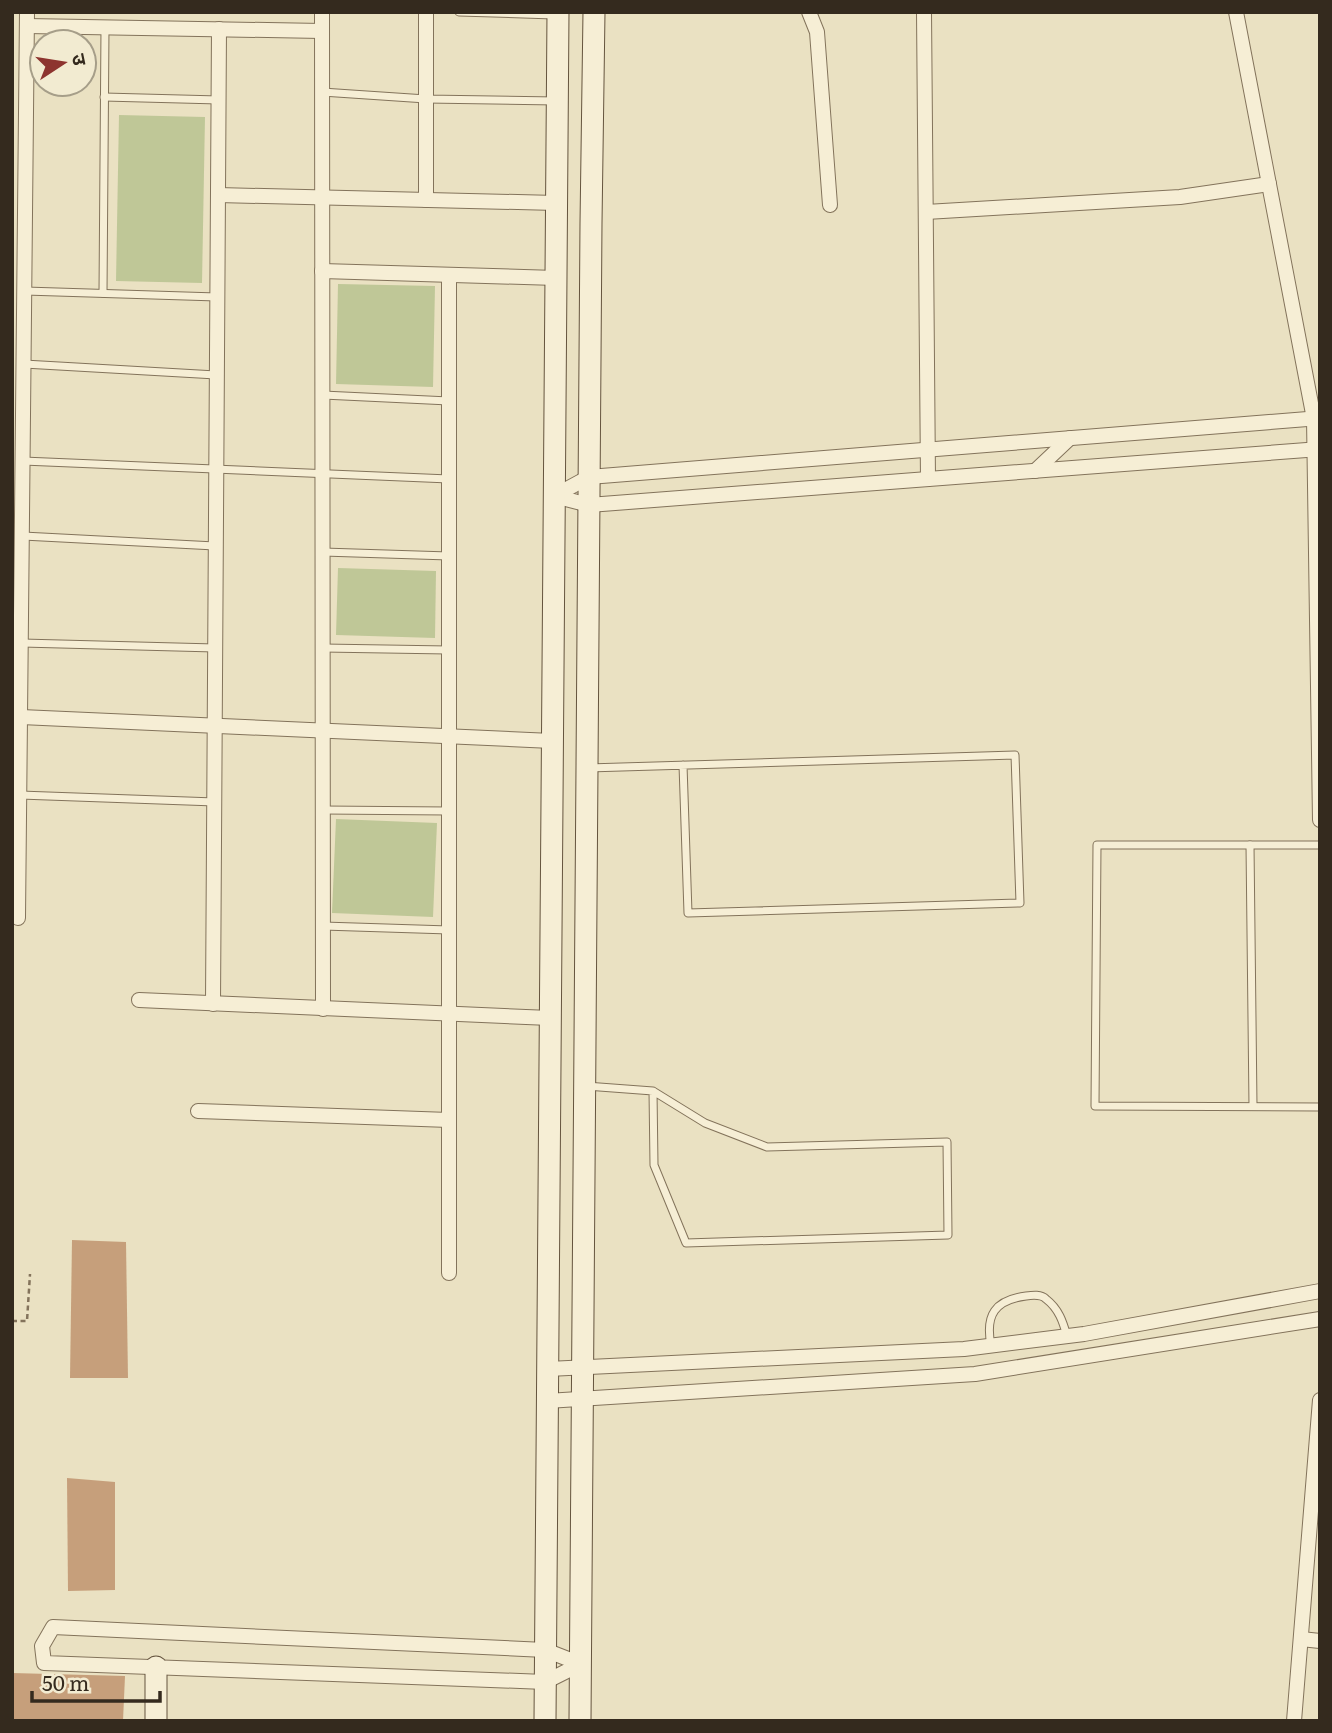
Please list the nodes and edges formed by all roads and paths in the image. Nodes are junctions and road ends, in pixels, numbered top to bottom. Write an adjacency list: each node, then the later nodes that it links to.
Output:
1 (322, 12): 12 (street)
2 (426, 12): 15 (street)
3 (459, 12): 8 (lane)
4 (594, 12): 43 (street)
5 (809, 12): 23 (street)
6 (924, 12): 24 (street)
7 (1236, 12): 18 (street)
8 (558, 14): 17 (street)
9 (27, 19): 10 (street); 28 (street)
10 (105, 27): 11 (street); 14 (lane)
11 (219, 29): 12 (street); 16 (street)
12 (322, 31): 13 (street)
13 (322, 92): 15 (lane); 20 (street)
14 (104, 97): 16 (lane); 29 (lane)
15 (426, 99): 17 (lane); 21 (street)
16 (219, 100): 19 (street)
17 (557, 101): 22 (street)
18 (1269, 184): 24 (street); 35 (street)
19 (218, 195): 20 (street); 30 (street)
20 (322, 197): 21 (street); 25 (street)
21 (426, 200): 22 (street)
22 (556, 203): 27 (street)
23 (830, 205)
24 (926, 212): 37 (street)
25 (322, 271): 26 (street); 33 (street)
26 (449, 275): 27 (street); 34 (street)
27 (556, 278): 46 (street)
28 (25, 291): 29 (lane); 31 (street)
29 (103, 293): 30 (lane)
30 (218, 297): 32 (street)
31 (24, 364): 32 (lane); 39 (street)
32 (217, 375): 40 (street)
33 (323, 395): 34 (lane); 42 (street)
34 (449, 401): 44 (street)
35 (1317, 418): 36 (street); 38 (street)
36 (1070, 438): 37 (street); 41 (street)
37 (927, 449): 43 (street); 45 (street)
38 (1317, 449): 41 (street); 67 (street)
39 (23, 461): 40 (lane); 48 (street)
40 (217, 470): 42 (lane); 49 (street)
41 (1035, 471): 45 (street)
42 (323, 475): 44 (lane); 50 (street)
43 (589, 477): 46 (street); 47 (street)
44 (449, 479): 51 (street)
45 (928, 479): 47 (street)
46 (554, 496): 47 (street); 60 (street)
47 (589, 505): 62 (street)
48 (23, 536): 49 (lane); 52 (street)
49 (216, 546): 54 (street)
50 (323, 552): 51 (lane); 53 (street)
51 (449, 556): 55 (street)
52 (22, 643): 54 (lane); 56 (street)
53 (323, 648): 55 (lane); 58 (street)
54 (215, 649): 57 (street)
55 (449, 650): 59 (street)
56 (21, 717): 57 (street); 63 (street)
57 (215, 726): 58 (street); 64 (street)
58 (323, 731): 59 (street); 65 (street)
59 (449, 737): 60 (street); 66 (street)
60 (552, 741): 77 (street)
61 (683, 765): 61 (lane); 62 (lane)
62 (587, 768): 78 (street)
63 (20, 795): 64 (lane); 70 (street)
64 (215, 802): 74 (street)
65 (323, 810): 66 (lane); 71 (street)
66 (449, 811): 72 (street)
67 (1320, 820)
68 (1250, 845): 69 (lane); 80 (lane); 80 (lane)
69 (1320, 845)
70 (18, 918)
71 (323, 926): 72 (lane); 75 (street)
72 (449, 930): 76 (street)
73 (139, 1000): 74 (street)
74 (214, 1004): 75 (street)
75 (323, 1009): 76 (street)
76 (449, 1014): 77 (street); 83 (street)
77 (550, 1018): 92 (street)
78 (585, 1086): 79 (lane); 91 (street)
79 (653, 1091): 79 (lane)
80 (1254, 1107): 81 (lane)
81 (1320, 1107)
82 (198, 1111): 83 (street)
83 (449, 1120): 84 (street)
84 (449, 1273)
85 (30, 1274): 88 (path)
86 (1320, 1291): 89 (street)
87 (1320, 1319): 93 (street)
88 (12, 1321)
89 (1067, 1336): 90 (street); 90 (lane)
90 (991, 1346): 91 (street)
91 (583, 1368): 92 (street); 93 (street)
92 (548, 1369): 95 (street)
93 (583, 1400): 95 (street); 99 (street)
94 (1320, 1400): 96 (street)
95 (547, 1401): 98 (street)
96 (1301, 1639): 97 (street); 105 (street)
97 (1320, 1641)
98 (545, 1650): 99 (street); 100 (street); 101 (street)
99 (581, 1664): 101 (street); 104 (street)
100 (156, 1667): 101 (street); 102 (street)
101 (545, 1682): 103 (street)
102 (156, 1721)
103 (545, 1721)
104 (580, 1721)
105 (1294, 1721)

